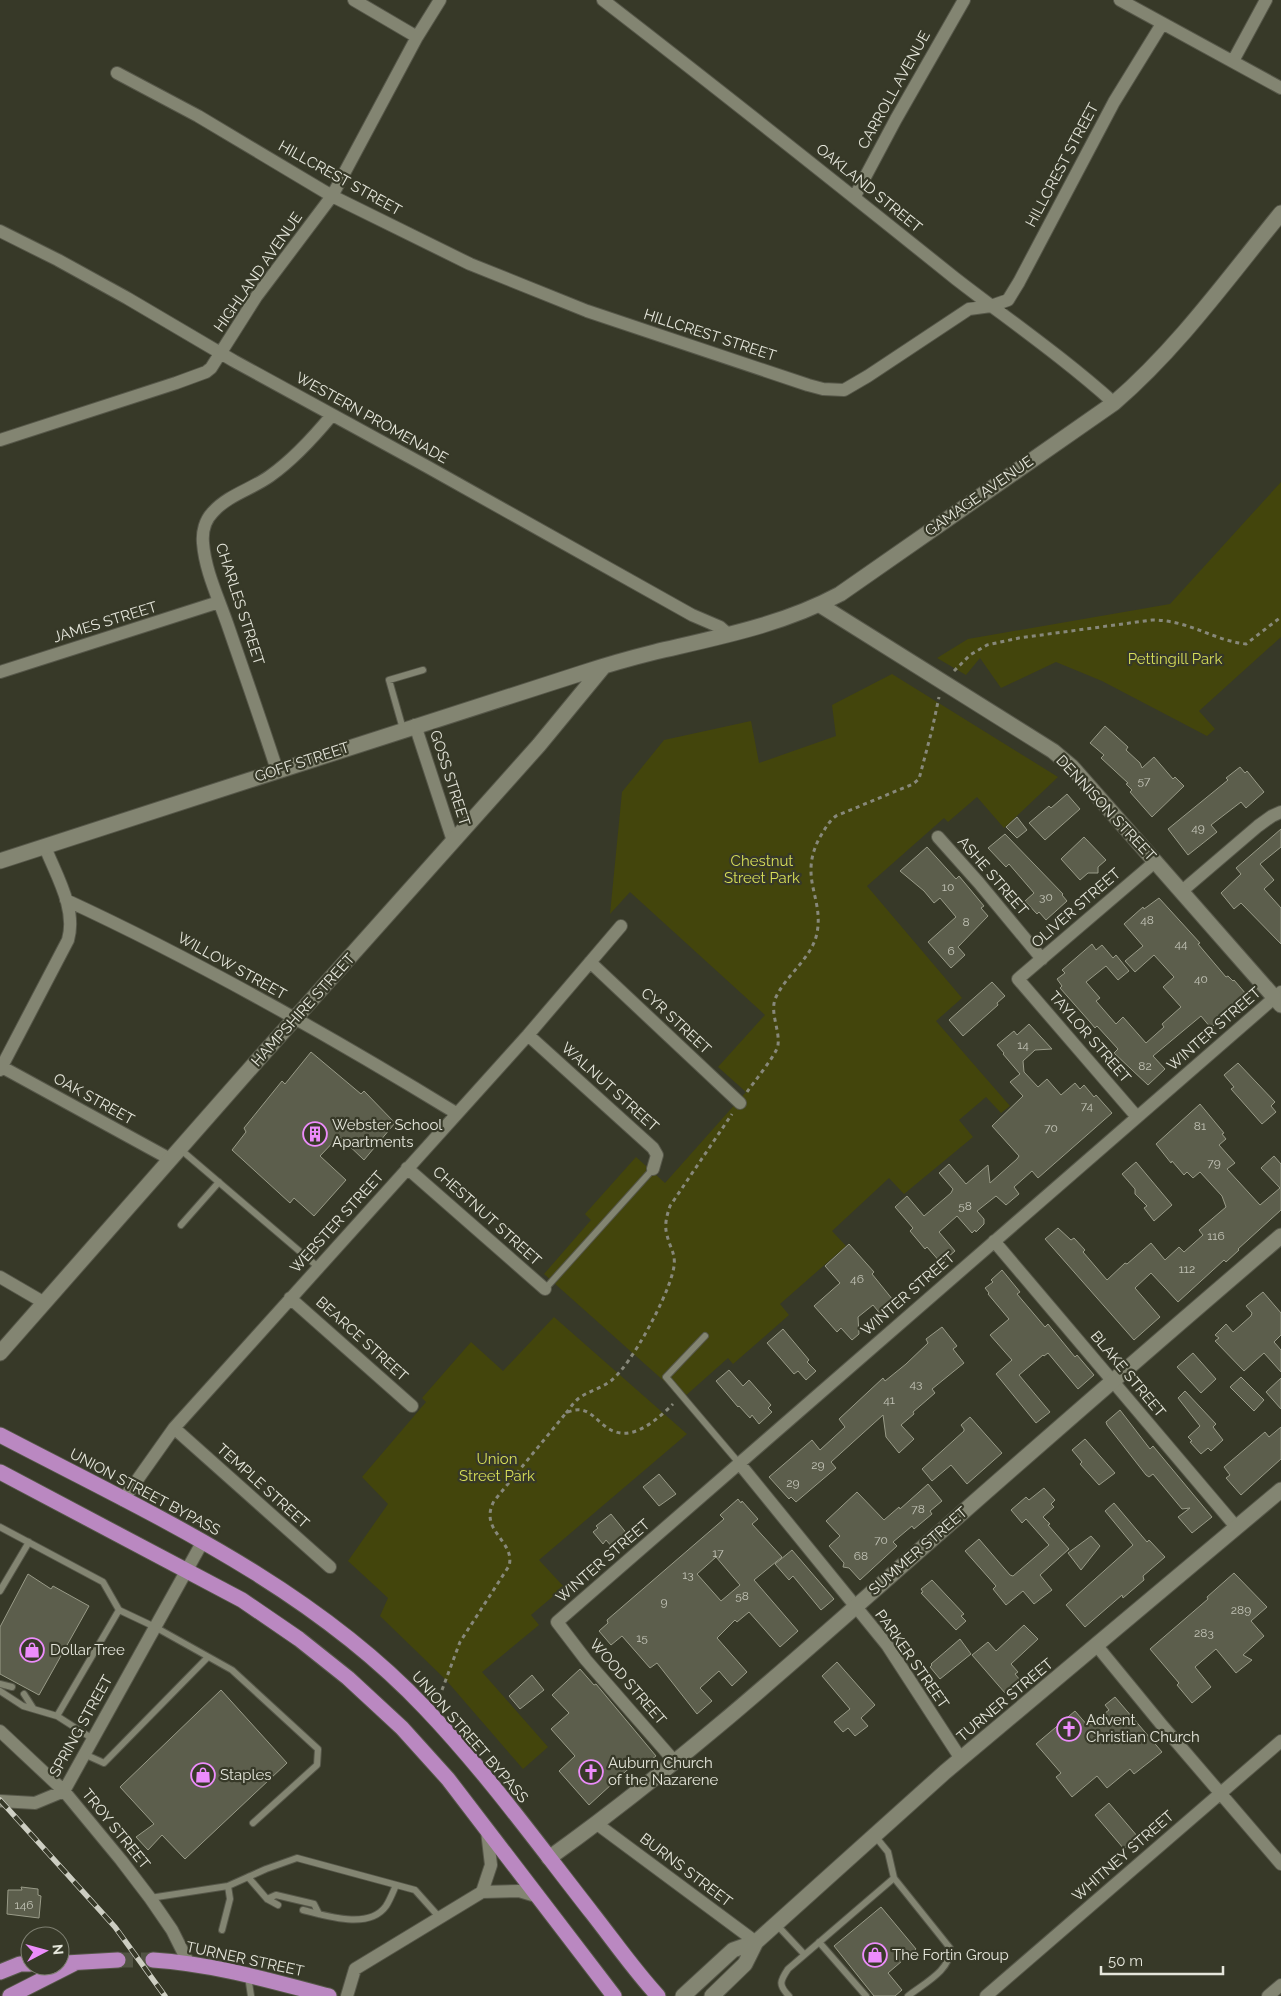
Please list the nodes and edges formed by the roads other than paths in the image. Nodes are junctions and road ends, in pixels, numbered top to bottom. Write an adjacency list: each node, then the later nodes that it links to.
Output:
1 (354, 0): 8 (street)
2 (440, 0): 8 (street, HIGHLAND AVENUE)
3 (604, 0): 13 (street, OAKLAND STREET)
4 (964, 0): 13 (street, CARROLL AVENUE)
5 (1120, 0): 7 (street)
6 (1266, 0): 9 (street)
7 (1162, 24): 9 (street); 17 (street, HILLCREST STREET)
8 (417, 37): 12 (street, HIGHLAND AVENUE)
9 (1233, 61): 11 (street)
10 (117, 73): 12 (street, HILLCREST STREET)
11 (1281, 88)
12 (332, 196): 17 (street, HILLCREST STREET); 18 (street, HIGHLAND AVENUE)
13 (855, 196): 17 (street, OAKLAND STREET)
14 (1281, 213): 19 (street, GAMAGE AVENUE)
15 (6, 235): 16 (street); 18 (street, WESTERN PROMENADE)
16 (0, 245)
17 (991, 306): 19 (street, OAKLAND STREET)
18 (222, 353): 20 (street, WESTERN PROMENADE); 21 (street, HIGHLAND AVENUE)
19 (1114, 403): 23 (street, GAMAGE AVENUE)
20 (332, 415): 22 (street, CHARLES STREET); 24 (street, WESTERN PROMENADE)
21 (0, 440)
22 (219, 602): 27 (street, JAMES STREET); 29 (street, CHARLES STREET)
23 (820, 605): 24 (street, GAMAGE AVENUE); 35 (street, DENNISON STREET)
24 (729, 634): 25 (street, GAMAGE AVENUE)
25 (604, 666): 28 (street, GOFF STREET); 32 (street, HAMPSHIRE STREET)
26 (423, 670): 28 (lane)
27 (0, 672)
28 (409, 727): 29 (street, GOFF STREET); 32 (street, GOSS STREET)
29 (277, 770): 33 (street, GOFF STREET)
30 (1281, 812): 36 (street)
31 (938, 837): 39 (street, ASHE STREET)
32 (453, 841): 43 (street, HAMPSHIRE STREET)
33 (45, 847): 34 (street, GOFF STREET); 37 (street)
34 (0, 861)
35 (1156, 861): 36 (street, DENNISON STREET); 39 (street, OLIVER STREET)
36 (1182, 891): 42 (street, DENNISON STREET)
37 (66, 900): 43 (street, WILLOW STREET); 45 (street)
38 (621, 926): 40 (street, WEBSTER STREET)
39 (1042, 959): 41 (street, OLIVER STREET)
40 (590, 962): 44 (street, WEBSTER STREET); 46 (street, CYR STREET)
41 (1018, 980): 48 (street, TAYLOR STREET)
42 (1279, 998): 48 (street, WINTER STREET)
43 (295, 1020): 47 (street, WILLOW STREET); 49 (street, HAMPSHIRE STREET)
44 (528, 1035): 47 (street, WEBSTER STREET); 51 (street, WALNUT STREET)
45 (1, 1069): 49 (street, OAK STREET)
46 (740, 1103)
47 (456, 1113): 50 (street, WEBSTER STREET)
48 (1137, 1117): 55 (street, WINTER STREET)
49 (175, 1154): 52 (lane); 60 (street, HAMPSHIRE STREET)
50 (407, 1168): 56 (street, WEBSTER STREET); 58 (street, CHESTNUT STREET)
51 (653, 1169): 58 (lane)
52 (219, 1182): 53 (lane); 56 (lane)
53 (181, 1225)
54 (1281, 1236): 63 (street, SUMMER STREET)
55 (994, 1241): 63 (street, BLAKE STREET); 67 (street, WINTER STREET)
56 (318, 1267): 59 (street, WEBSTER STREET)
57 (0, 1277): 60 (street)
58 (544, 1289)
59 (290, 1298): 64 (street, BEARCE STREET); 65 (street, WEBSTER STREET)
60 (43, 1302): 62 (street, HAMPSHIRE STREET)
61 (705, 1336): 67 (lane)
62 (0, 1353)
63 (1112, 1381): 72 (street, BLAKE STREET); 78 (street, SUMMER STREET)
64 (412, 1406)
65 (174, 1428): 70 (street, WEBSTER STREET); 75 (street, TEMPLE STREET)
66 (0, 1435): 70 (highway, UNION STREET BYPASS)
67 (739, 1463): 78 (street, PARKER STREET); 80 (street, WINTER STREET)
68 (0, 1472): 76 (highway)
69 (1281, 1490): 72 (street, TURNER STREET)
70 (123, 1500): 73 (highway, UNION STREET BYPASS)
71 (0, 1527): 74 (lane)
72 (1237, 1528): 82 (street, TURNER STREET)
73 (203, 1541): 76 (street, SPRING STREET); 103 (highway, UNION STREET BYPASS)
74 (29, 1542): 77 (lane); 79 (lane)
75 (330, 1567)
76 (187, 1570): 81 (street, SPRING STREET); 101 (highway)
77 (0, 1591)
78 (856, 1606): 94 (street, PARKER STREET); 95 (street, SUMMER STREET)
79 (119, 1610): 81 (lane); 89 (lane)
80 (557, 1622): 95 (street, WOOD STREET)
81 (155, 1627): 83 (lane); 91 (street, SPRING STREET)
82 (1098, 1646): 94 (street, TURNER STREET); 97 (street)
83 (208, 1657): 93 (lane); 99 (lane)
84 (0, 1684): 85 (lane)
85 (12, 1687)
86 (0, 1692): 88 (lane)
87 (24, 1694): 88 (lane)
88 (34, 1708): 89 (lane)
89 (57, 1716): 91 (lane)
90 (0, 1731): 96 (street, TROY STREET)
91 (93, 1739): 93 (street, SPRING STREET)
92 (1281, 1741): 97 (street, WHITNEY STREET)
93 (84, 1754): 96 (street, SPRING STREET)
94 (961, 1759): 102 (street, TURNER STREET)
95 (675, 1762): 100 (street, SUMMER STREET)
96 (64, 1790): 98 (street, SPRING STREET); 111 (street, TROY STREET)
97 (1221, 1793): 104 (street); 142 (street, WHITNEY STREET)
98 (0, 1801)
99 (253, 1823)
100 (597, 1824): 103 (street, SUMMER STREET); 119 (street, BURNS STREET)
101 (488, 1831): 109 (street); 110 (highway)
102 (874, 1835): 106 (lane); 117 (street, TURNER STREET)
103 (549, 1858): 136 (highway, UNION STREET BYPASS)
104 (1281, 1864)
105 (248, 1878): 107 (lane); 108 (lane); 112 (lane)
106 (894, 1878): 120 (lane); 141 (lane)
107 (396, 1885): 115 (lane); 116 (lane)
108 (228, 1886): 111 (lane); 118 (lane)
109 (482, 1892): 110 (street); 116 (street)
110 (539, 1897): 135 (highway)
111 (150, 1898): 124 (street, TROY STREET)
112 (266, 1899): 113 (lane); 115 (lane)
113 (278, 1905)
114 (304, 1910): 115 (lane)
115 (319, 1914)
116 (440, 1918): 134 (street)
117 (776, 1924): 119 (street, TURNER STREET); 121 (lane)
118 (222, 1930)
119 (756, 1942): 137 (street, TURNER STREET); 138 (street, TURNER STREET)
120 (819, 1942): 121 (lane); 140 (lane)
121 (804, 1954): 139 (lane)
122 (118, 1960): 125 (highway)
123 (153, 1960): 124 (highway, TURNER STREET)
124 (188, 1962): 128 (highway, TURNER STREET)
125 (70, 1963)
126 (20, 1964): 127 (highway)
127 (0, 1972)
128 (248, 1975): 132 (lane); 133 (highway, TURNER STREET)
129 (45, 1976): 131 (highway)
130 (1281, 1985): 143 (street)
131 (10, 1996)
132 (251, 1996)
133 (329, 1996)
134 (348, 1996)
135 (614, 1996)
136 (658, 1996)
137 (683, 1996)
138 (712, 1996)
139 (790, 1996)
140 (866, 1996)
141 (908, 1996)
142 (986, 1996)
143 (1268, 1996)

